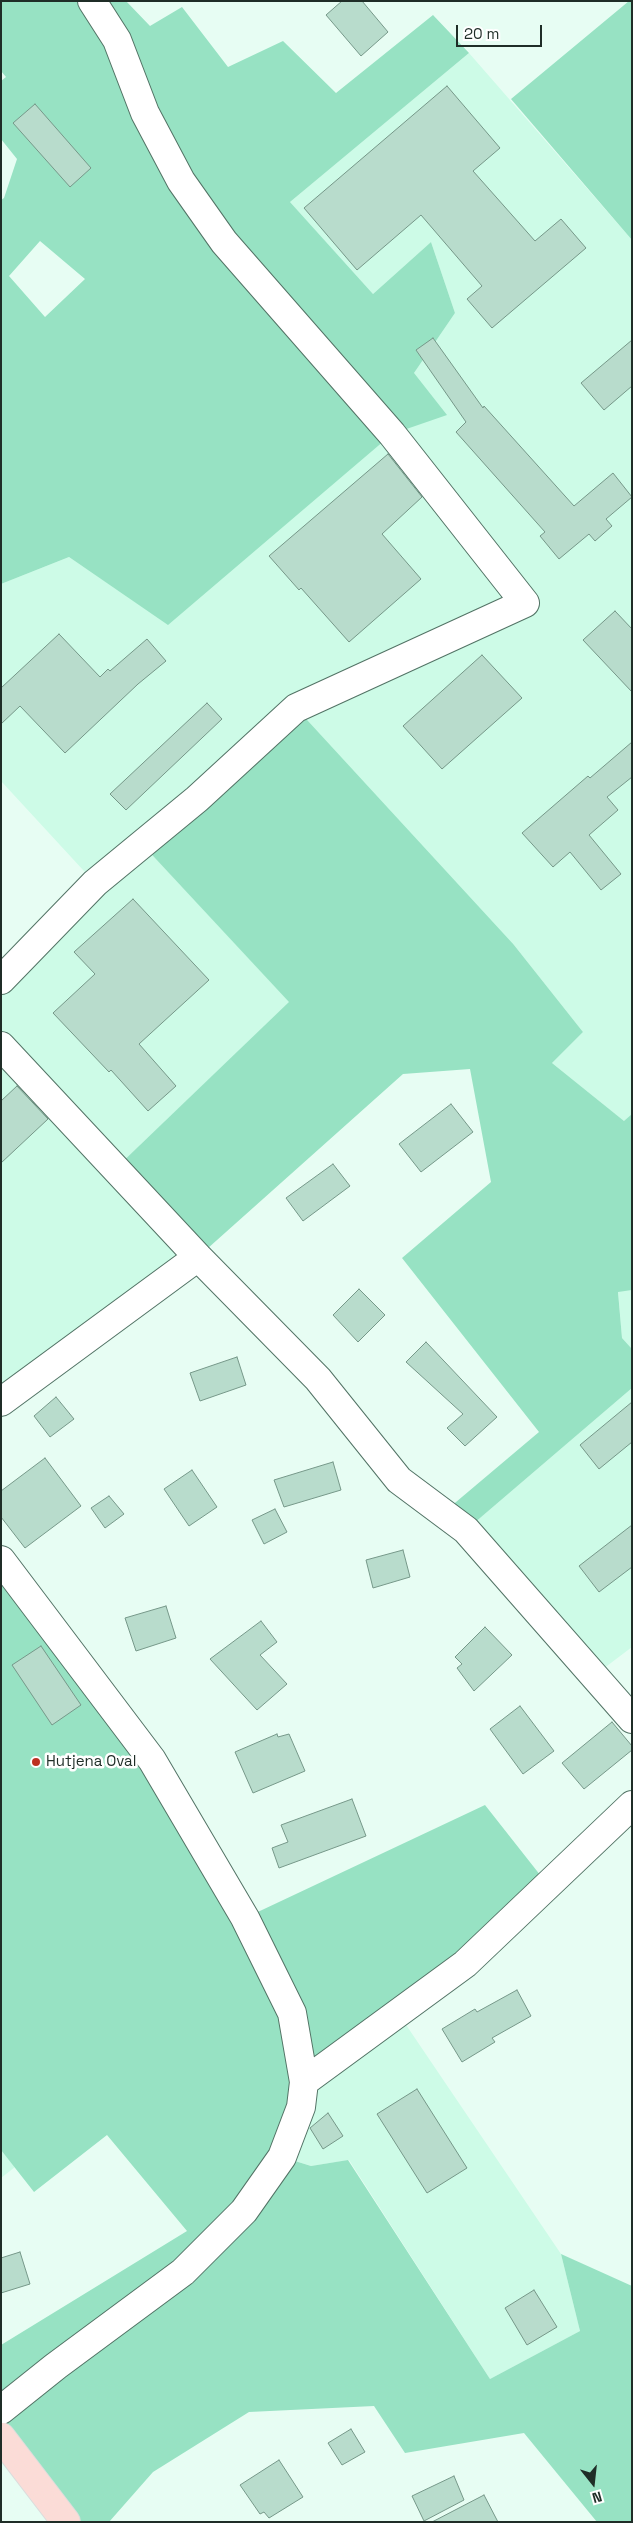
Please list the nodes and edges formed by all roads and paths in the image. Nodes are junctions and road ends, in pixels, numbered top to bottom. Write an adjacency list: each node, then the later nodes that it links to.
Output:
1 (92, 1): 2 (street)
2 (1, 980)
3 (1, 1046): 4 (street)
4 (198, 1257): 5 (street); 7 (street)
5 (1, 1402)
6 (1, 1560): 9 (street)
7 (632, 1719)
8 (632, 1805): 9 (street)
9 (304, 2082): 10 (street)
10 (1, 2410)
11 (1, 2436): 12 (main road)
12 (66, 2522)

